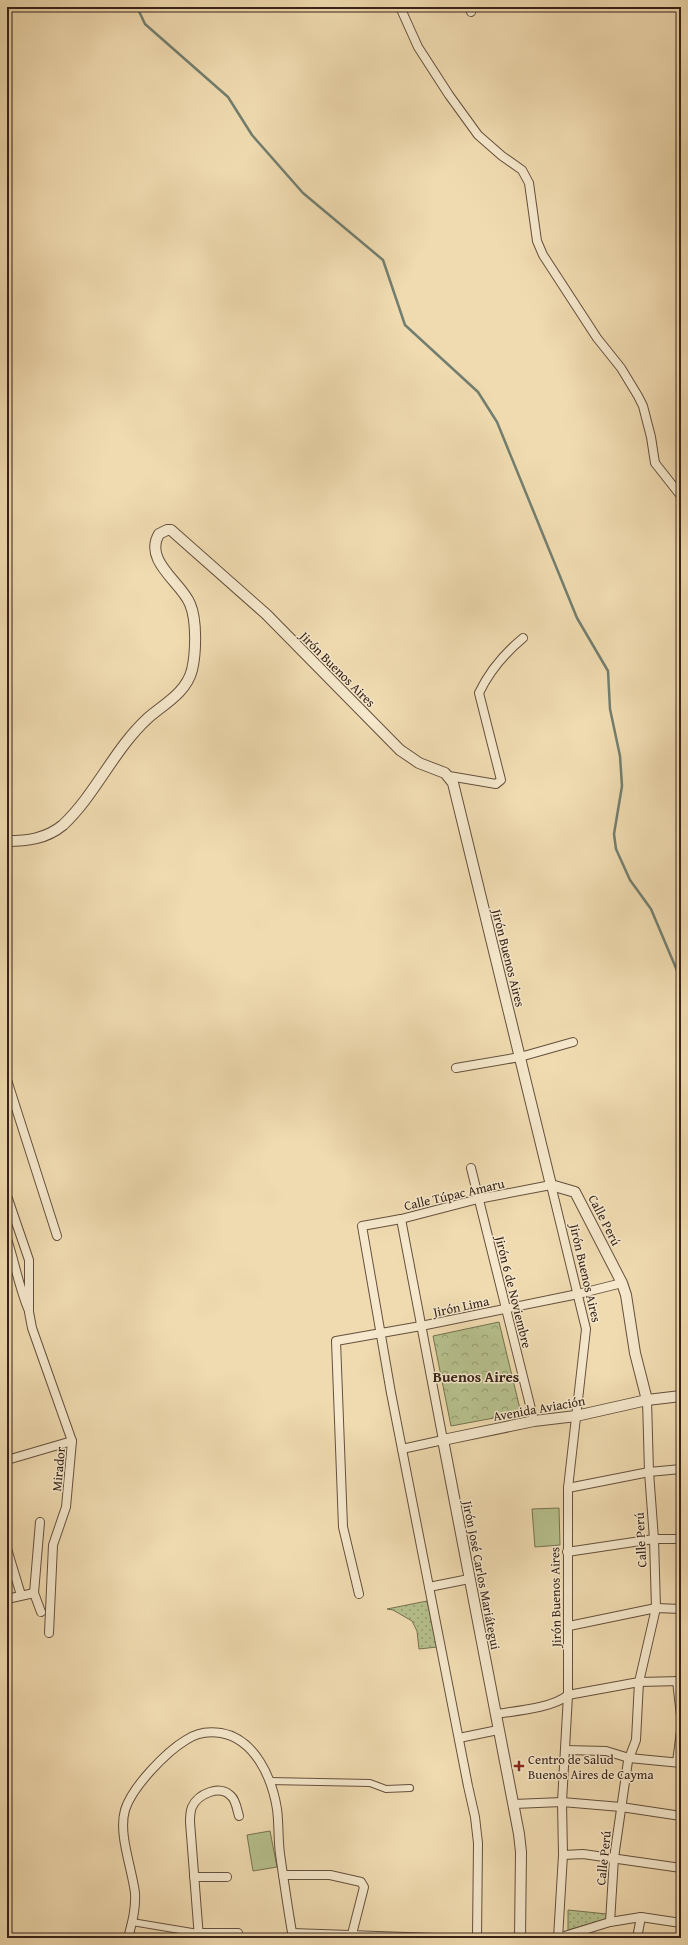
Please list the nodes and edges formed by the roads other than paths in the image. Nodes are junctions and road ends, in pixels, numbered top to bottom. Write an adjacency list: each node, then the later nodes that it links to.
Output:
1 (400, 7): 2 (street)
2 (681, 496)
3 (523, 638): 4 (street)
4 (449, 776): 5 (street, Jirón Buenos Aires); 7 (street, Jirón Buenos Aires)
5 (7, 841)
6 (573, 1042): 7 (street)
7 (520, 1057): 8 (street); 11 (street, Jirón Buenos Aires)
8 (456, 1068)
9 (7, 1080): 15 (street)
10 (471, 1168): 13 (street, Jirón 6 de Noviembre)
11 (551, 1185): 13 (street, Calle Túpac Amaru); 17 (street, Calle Perú); 18 (street, Jirón Buenos Aires)
12 (7, 1196): 20 (street, Mirador)
13 (478, 1199): 14 (street, Calle Túpac Amaru); 19 (street, Jirón 6 de Noviembre)
14 (401, 1219): 21 (street, Jirón José Carlos Mariátegui); 22 (street, Calle Túpac Amaru)
15 (57, 1236)
16 (7, 1239): 20 (street, Mirador)
17 (622, 1283): 18 (street, Jirón Lima); 24 (street, Calle Perú)
18 (578, 1294): 19 (street, Jirón Lima); 25 (street, Jirón Buenos Aires)
19 (506, 1309): 21 (street, Jirón Lima); 26 (street, Jirón 6 de Noviembre)
20 (30, 1312): 28 (street, Mirador)
21 (421, 1326): 22 (street, Jirón Lima); 27 (street, Jirón José Carlos Mariátegui)
22 (381, 1334): 29 (street); 42 (street, Jirón Lima)
23 (681, 1396): 24 (street, Avenida Aviación)
24 (647, 1400): 25 (street, Avenida Aviación); 32 (street, Calle Perú)
25 (576, 1416): 26 (street, Avenida Aviación); 33 (street, Jirón Buenos Aires)
26 (534, 1421): 27 (street, Avenida Aviación)
27 (443, 1440): 29 (street, Avenida Aviación); 39 (street, Jirón José Carlos Mariátegui)
28 (72, 1442): 30 (street); 49 (street, Mirador)
29 (402, 1449): 40 (street)
30 (7, 1460)
31 (681, 1469): 32 (street)
32 (649, 1472): 33 (street); 35 (street, Calle Perú)
33 (568, 1488): 38 (street, Jirón Buenos Aires)
34 (40, 1522): 41 (street)
35 (654, 1539): 36 (street); 38 (street); 45 (street, Calle Perú)
36 (681, 1539)
37 (7, 1549): 43 (street)
38 (567, 1552): 48 (street, Jirón Buenos Aires)
39 (469, 1579): 40 (street); 53 (street, Jirón José Carlos Mariátegui)
40 (429, 1587): 57 (street)
41 (34, 1593): 43 (street); 47 (street)
42 (359, 1594)
43 (21, 1595): 44 (street)
44 (7, 1599)
45 (656, 1608): 46 (street); 48 (street); 51 (street, Calle Perú)
46 (681, 1609)
47 (41, 1612)
48 (569, 1626): 52 (street, Jirón Buenos Aires)
49 (49, 1633)
50 (679, 1681): 51 (street); 54 (street)
51 (638, 1682): 52 (street); 59 (street, Calle Perú)
52 (568, 1695): 53 (street); 58 (street, Jirón Buenos Aires)
53 (496, 1714): 55 (street, Jirón José Carlos Mariátegui)
54 (681, 1716)
55 (498, 1730): 57 (street); 64 (street, Jirón José Carlos Mariátegui)
56 (681, 1731): 60 (street)
57 (459, 1738): 84 (street)
58 (565, 1750): 59 (street); 63 (street, Jirón Buenos Aires)
59 (629, 1758): 60 (street); 65 (street, Calle Perú)
60 (679, 1762)
61 (269, 1781): 62 (street); 71 (street); 75 (street)
62 (410, 1788)
63 (562, 1802): 64 (street); 65 (street); 68 (street, Jirón Buenos Aires)
64 (514, 1804): 85 (street, Jirón José Carlos Mariátegui)
65 (621, 1807): 67 (street); 69 (street, Calle Perú)
66 (239, 1816): 72 (street)
67 (681, 1816)
68 (563, 1855): 69 (street); 86 (street, Jirón Buenos Aires)
69 (614, 1858): 70 (street); 76 (street, Calle Perú)
70 (681, 1868)
71 (283, 1875): 80 (street); 81 (street)
72 (194, 1877): 73 (street); 79 (street)
73 (227, 1877)
74 (641, 1917): 76 (street); 77 (street); 87 (street)
75 (132, 1922): 79 (street); 82 (street)
76 (610, 1922): 86 (street)
77 (681, 1923)
78 (238, 1933): 79 (street)
79 (198, 1935)
80 (292, 1936): 81 (street)
81 (351, 1937): 83 (street)
82 (128, 1938)
83 (434, 1938)
84 (477, 1938)
85 (520, 1938)
86 (558, 1938)
87 (636, 1938)

